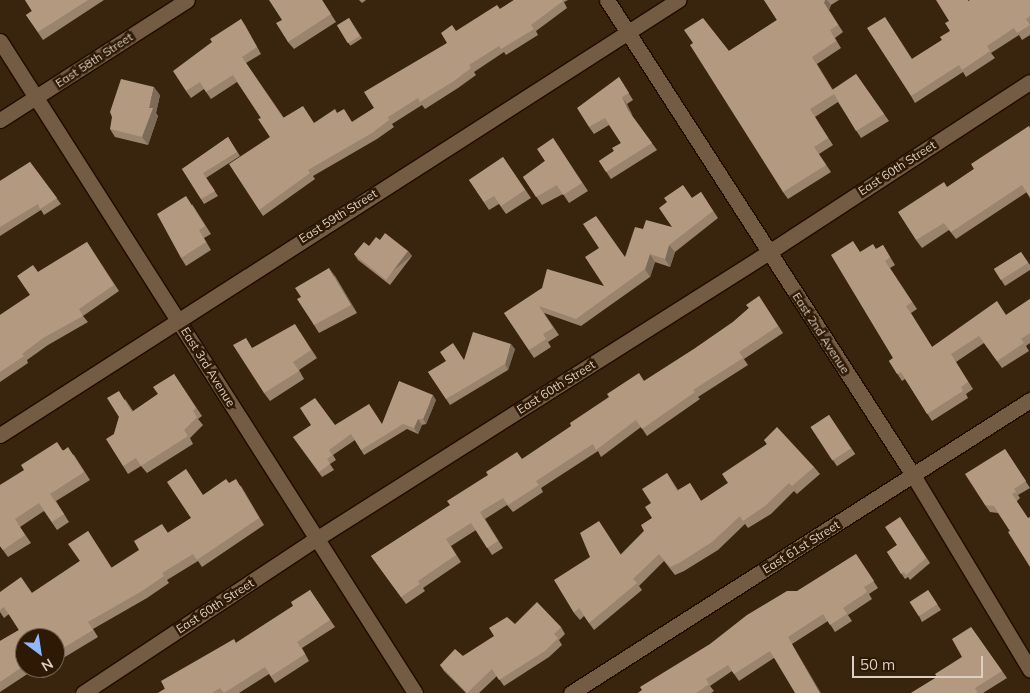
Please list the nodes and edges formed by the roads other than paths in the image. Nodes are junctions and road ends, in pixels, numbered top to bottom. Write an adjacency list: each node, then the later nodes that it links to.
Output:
1 (187, 0): 7 (street, East 58th Street)
2 (607, 0): 4 (street, East 2nd Avenue)
3 (678, 0): 4 (street, East 59th Street)
4 (628, 32): 9 (street, East 2nd Avenue); 10 (street, East 59th Street)
5 (0, 41): 7 (street, East 3rd Avenue)
6 (1030, 82): 9 (street, East 60th Street)
7 (36, 97): 8 (street, East 58th Street); 10 (street, East 3rd Avenue)
8 (0, 120)
9 (769, 252): 13 (street, East 2nd Avenue); 14 (street, East 60th Street)
10 (178, 318): 12 (street, East 59th Street); 14 (street, East 3rd Avenue)
11 (1030, 400): 13 (street, East 61st Street)
12 (0, 435)
13 (913, 475): 15 (street, East 2nd Avenue); 18 (street, East 61st Street)
14 (316, 539): 16 (street, East 60th Street); 17 (street, East 3rd Avenue)
15 (1030, 670)
16 (82, 693)
17 (415, 693)
18 (571, 693)

